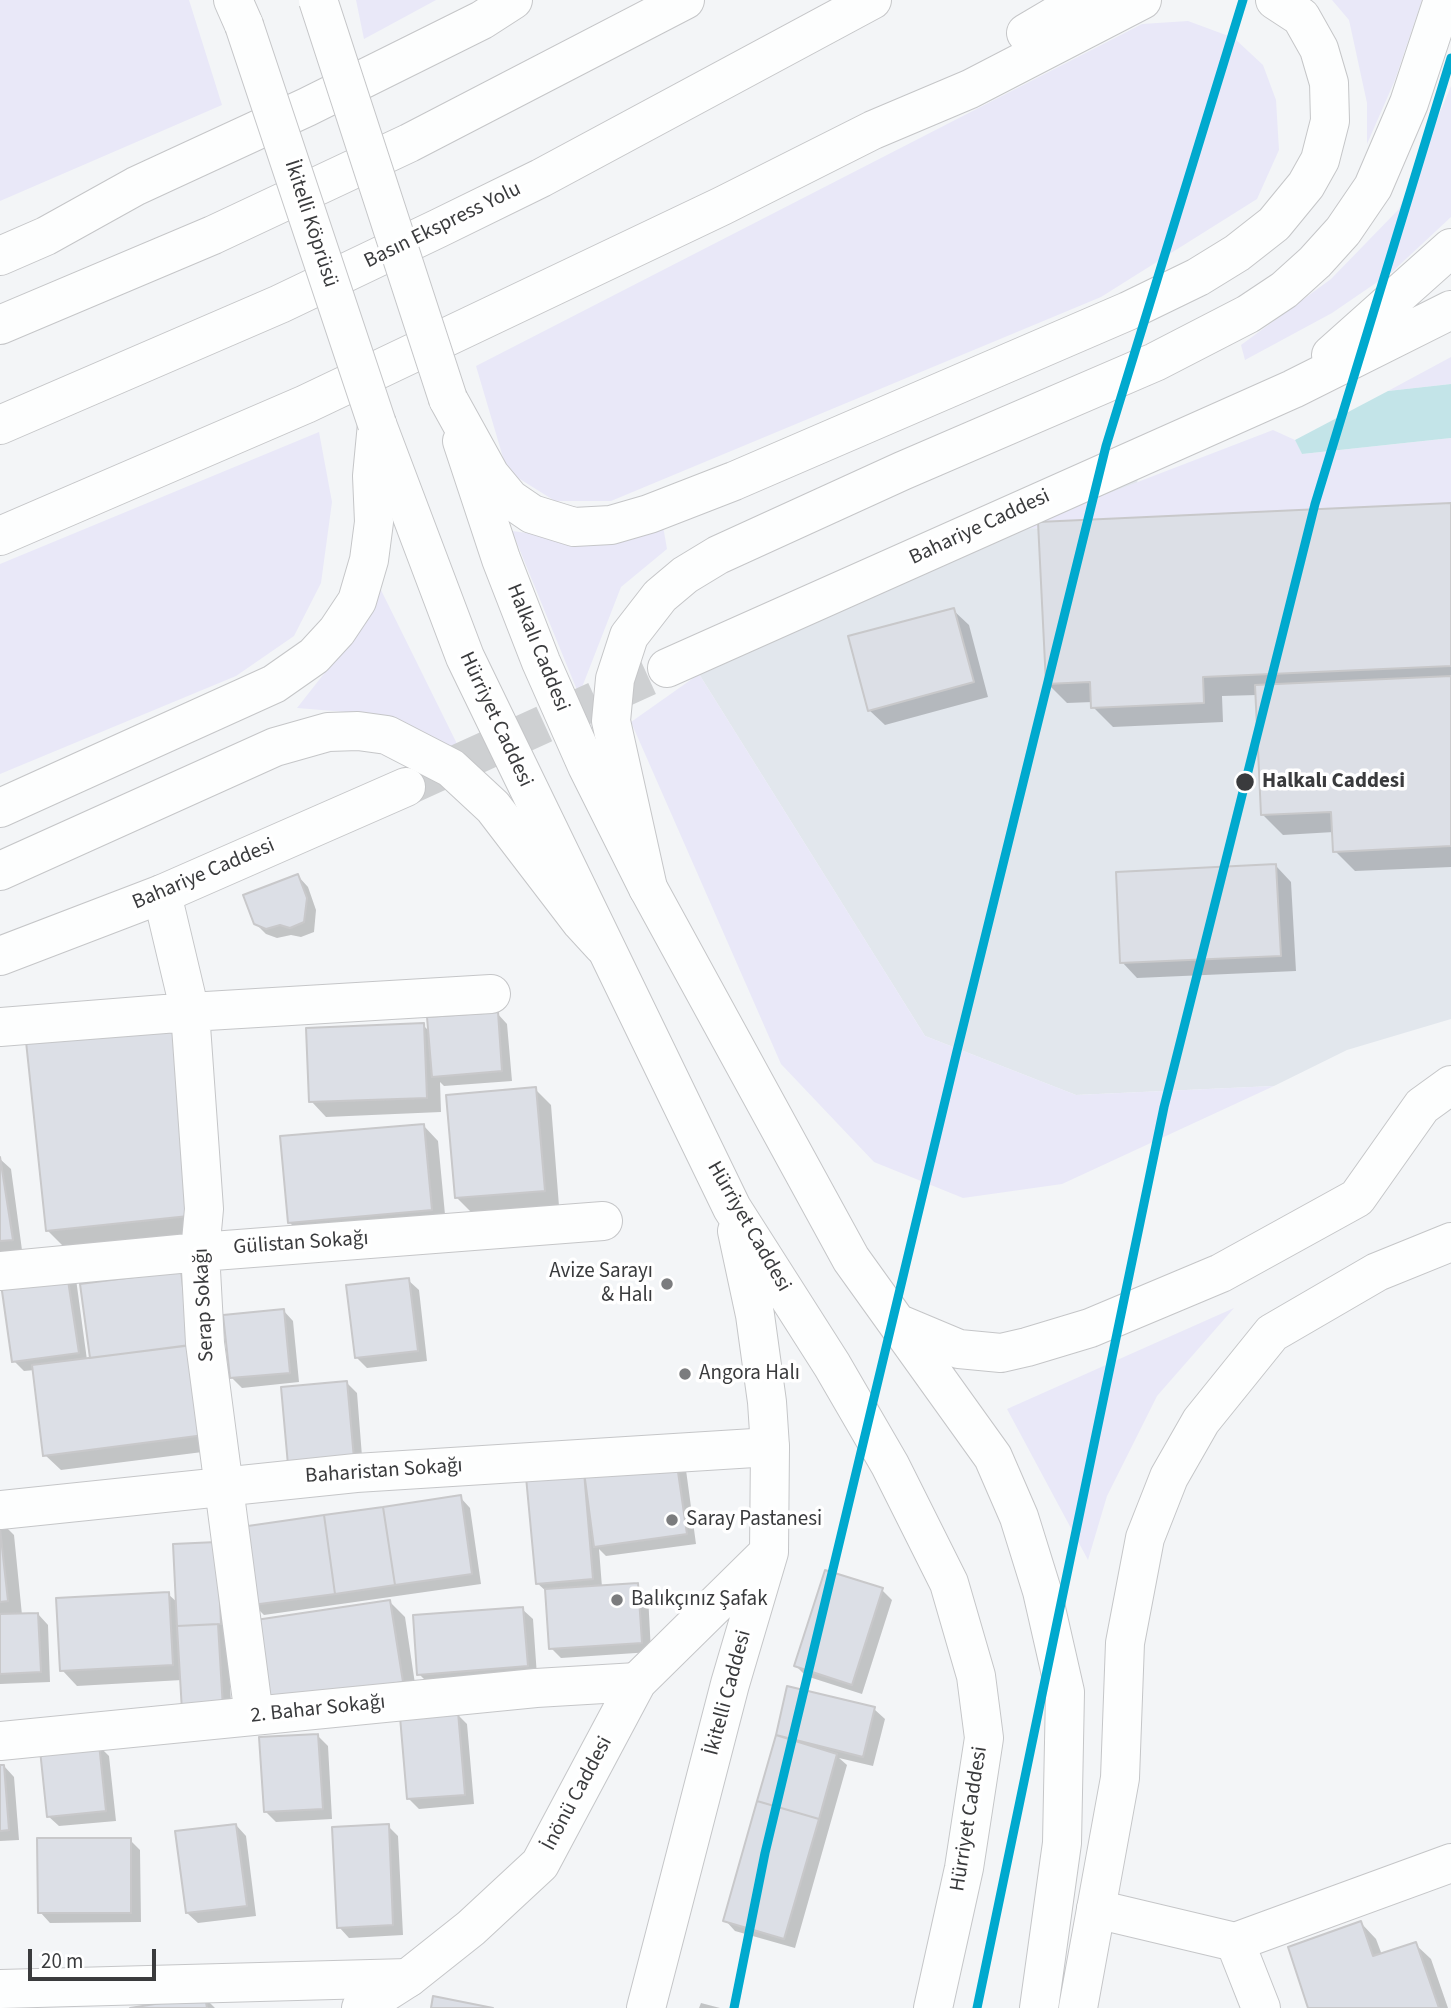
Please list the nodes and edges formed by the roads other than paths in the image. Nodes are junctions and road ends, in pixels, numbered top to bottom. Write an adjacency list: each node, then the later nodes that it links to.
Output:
1 (318, 0): 20 (main road, bridge)
2 (513, 0): 11 (main road)
3 (540, 0): 11 (main road)
4 (685, 0): 18 (main road)
5 (873, 0): 22 (main road, Basın Ekspress Yolu)
6 (1082, 0): 12 (main road)
7 (1142, 0): 12 (main road)
8 (1275, 0): 20 (main road)
9 (1443, 0): 28 (main road)
10 (238, 8): 21 (main road, İkitelli Köprüsü, bridge)
11 (482, 20): 13 (main road)
12 (873, 130): 23 (main road)
13 (136, 186): 14 (main road); 16 (main road)
14 (0, 238)
15 (1451, 248): 19 (main road)
16 (0, 256)
17 (1451, 310): 19 (main road, Bahariye Caddesi)
18 (0, 325)
19 (1293, 389): 24 (main road, Bahariye Caddesi)
20 (448, 399): 28 (main road, Halkalı Caddesi)
21 (377, 424): 26 (main road); 30 (main road, Hürriyet Caddesi)
22 (0, 425)
23 (0, 536)
24 (667, 668)
25 (406, 787): 29 (main road, Bahariye Caddesi)
26 (0, 808)
27 (0, 871): 30 (main road)
28 (648, 888): 41 (main road)
29 (162, 894): 31 (main road, Bahariye Caddesi); 33 (main road, Serap Sokağı)
30 (603, 946): 36 (main road, Hürriyet Caddesi)
31 (0, 956)
32 (491, 994): 33 (main road)
33 (191, 1012): 34 (main road); 39 (main road, Serap Sokağı)
34 (0, 1027)
35 (1451, 1084): 41 (main road)
36 (733, 1208): 42 (main road, İkitelli Caddesi); 56 (main road, Hürriyet Caddesi)
37 (603, 1221): 39 (main road, Gülistan Sokağı)
38 (1451, 1241): 50 (main road)
39 (200, 1252): 40 (main road, Gülistan Sokağı); 43 (main road, Serap Sokağı)
40 (0, 1271)
41 (897, 1323): 57 (main road)
42 (770, 1447): 43 (main road, Baharistan Sokağı); 45 (main road, İkitelli Caddesi)
43 (224, 1487): 44 (main road, Baharistan Sokağı); 47 (main road, Serap Sokağı)
44 (0, 1510)
45 (769, 1552): 46 (main road, İnönü Caddesi); 55 (main road, İkitelli Caddesi)
46 (637, 1682): 47 (main road, 2. Bahar Sokağı); 52 (main road, İnönü Caddesi)
47 (254, 1716): 48 (main road, 2. Bahar Sokağı)
48 (0, 1741)
49 (1451, 1863): 51 (main road)
50 (1096, 1909): 51 (main road); 58 (main road)
51 (1235, 1942): 59 (main road)
52 (408, 1978): 53 (main road); 54 (main road, İnönü Caddesi)
53 (0, 1989)
54 (361, 2008)
55 (646, 2008)
56 (933, 2008)
57 (1039, 2008)
58 (1078, 2008)
59 (1261, 2008)

